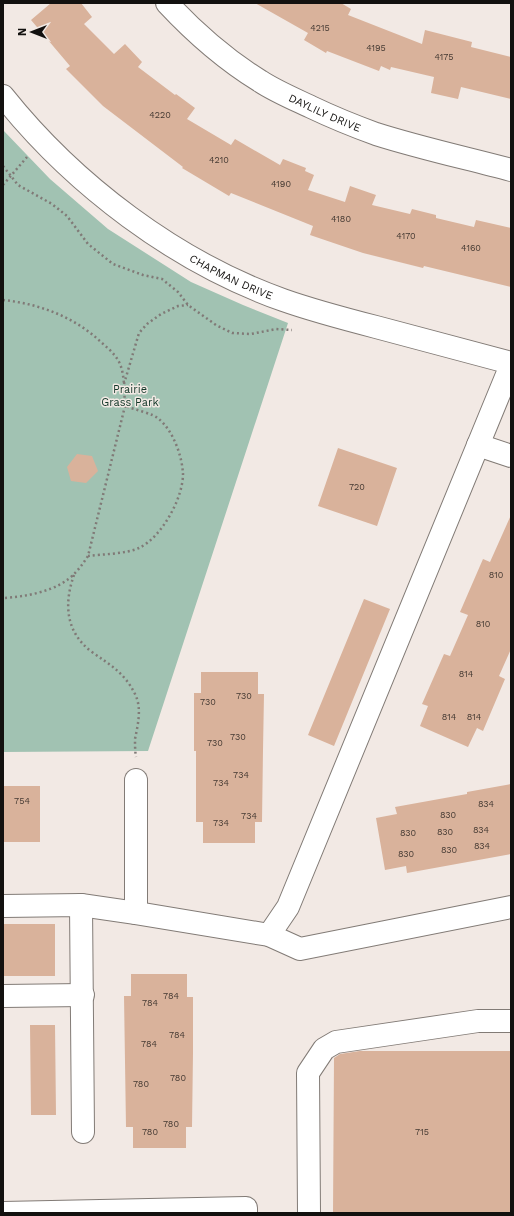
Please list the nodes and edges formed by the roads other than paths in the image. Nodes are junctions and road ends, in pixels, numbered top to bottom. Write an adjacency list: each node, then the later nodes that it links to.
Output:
1 (166, 3): 3 (street, DAYLILY DRIVE)
2 (3, 96): 4 (street, CHAPMAN DRIVE)
3 (511, 170)
4 (511, 364): 5 (street)
5 (478, 445): 6 (street); 12 (street)
6 (511, 456)
7 (136, 780): 11 (street)
8 (81, 905): 9 (street); 11 (street); 13 (street)
9 (3, 906)
10 (511, 907): 12 (street)
11 (136, 913): 12 (street)
12 (269, 935)
13 (82, 995): 14 (street); 16 (street)
14 (3, 996)
15 (511, 1021): 19 (street)
16 (83, 1132)
17 (3, 1212): 18 (street)
18 (246, 1213)
19 (309, 1213)

